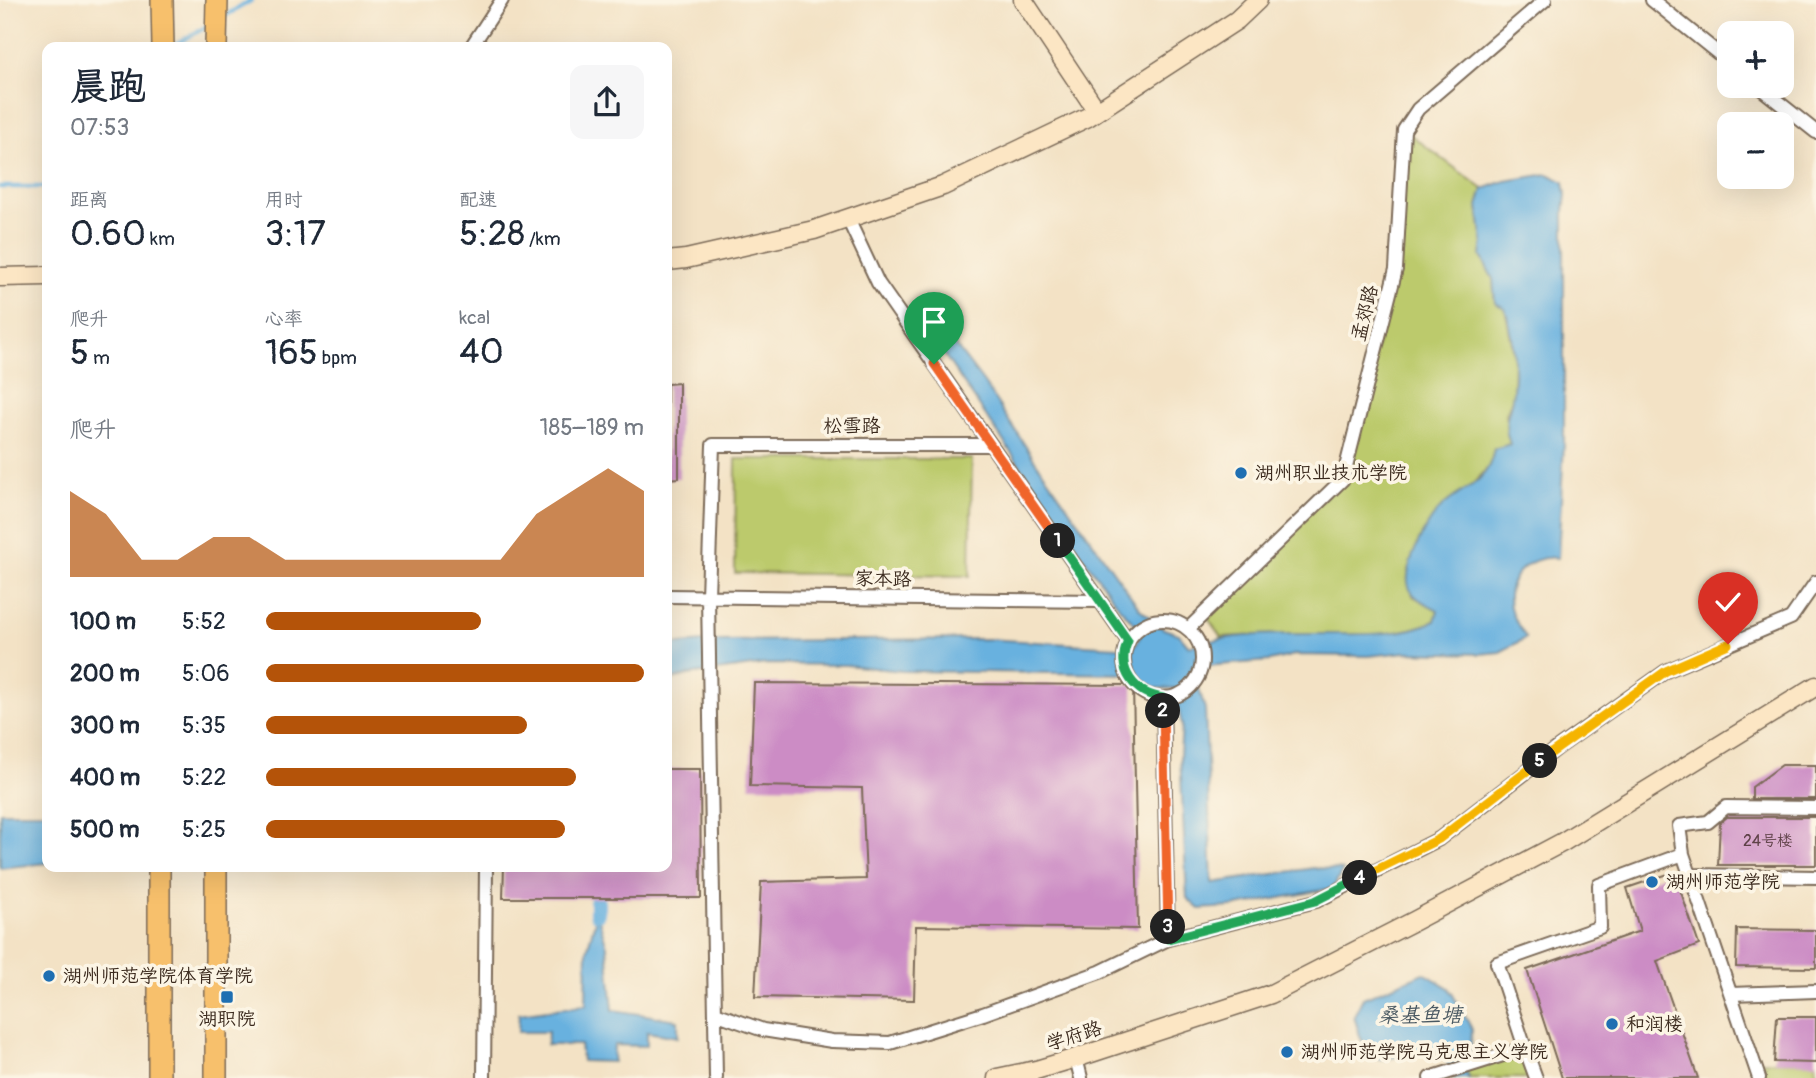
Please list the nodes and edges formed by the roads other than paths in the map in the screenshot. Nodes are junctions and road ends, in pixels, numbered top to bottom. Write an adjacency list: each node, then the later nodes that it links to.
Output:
1 (162, 0): 8 (main road)
2 (216, 0): 9 (main road)
3 (502, 0): 10 (street)
4 (1023, 0): 13 (main road)
5 (1258, 0): 13 (main road)
6 (1545, 0): 24 (street, 孟郊路)
7 (1652, 0): 11 (street)
8 (163, 42)
9 (216, 42)
10 (474, 42)
11 (1717, 52)
12 (1773, 98): 14 (street)
13 (1097, 111): 15 (main road)
14 (1816, 132)
15 (848, 219): 16 (main road); 19 (street)
16 (672, 260)
17 (42, 276): 18 (main road)
18 (0, 277)
19 (991, 446): 22 (street, 松雪路); 23 (street)
20 (1816, 582): 35 (street)
21 (672, 596): 22 (street, 家本路)
22 (708, 596): 23 (street, 家本路); 38 (street)
23 (1100, 601): 25 (street)
24 (1188, 629): 25 (street); 27 (street)
25 (1130, 640): 27 (street)
26 (1816, 685): 40 (main road, 学府路)
27 (1168, 698): 35 (street)
28 (1816, 808): 29 (street)
29 (1683, 854): 33 (street); 39 (street)
30 (159, 872): 42 (main road)
31 (216, 872): 43 (main road)
32 (486, 872): 44 (street)
33 (1690, 875): 34 (street); 37 (street)
34 (1816, 877)
35 (1168, 939): 38 (street)
36 (1816, 991): 37 (street)
37 (1731, 994): 50 (street)
38 (715, 1013): 45 (street)
39 (1525, 1048): 48 (street); 49 (street)
40 (1076, 1058): 41 (main road, 学府路); 47 (street)
41 (1037, 1074): 46 (main road, 学府路)
42 (159, 1078)
43 (216, 1078)
44 (484, 1078)
45 (716, 1078)
46 (997, 1078)
47 (1081, 1078)
48 (1431, 1078)
49 (1536, 1078)
50 (1759, 1078)

